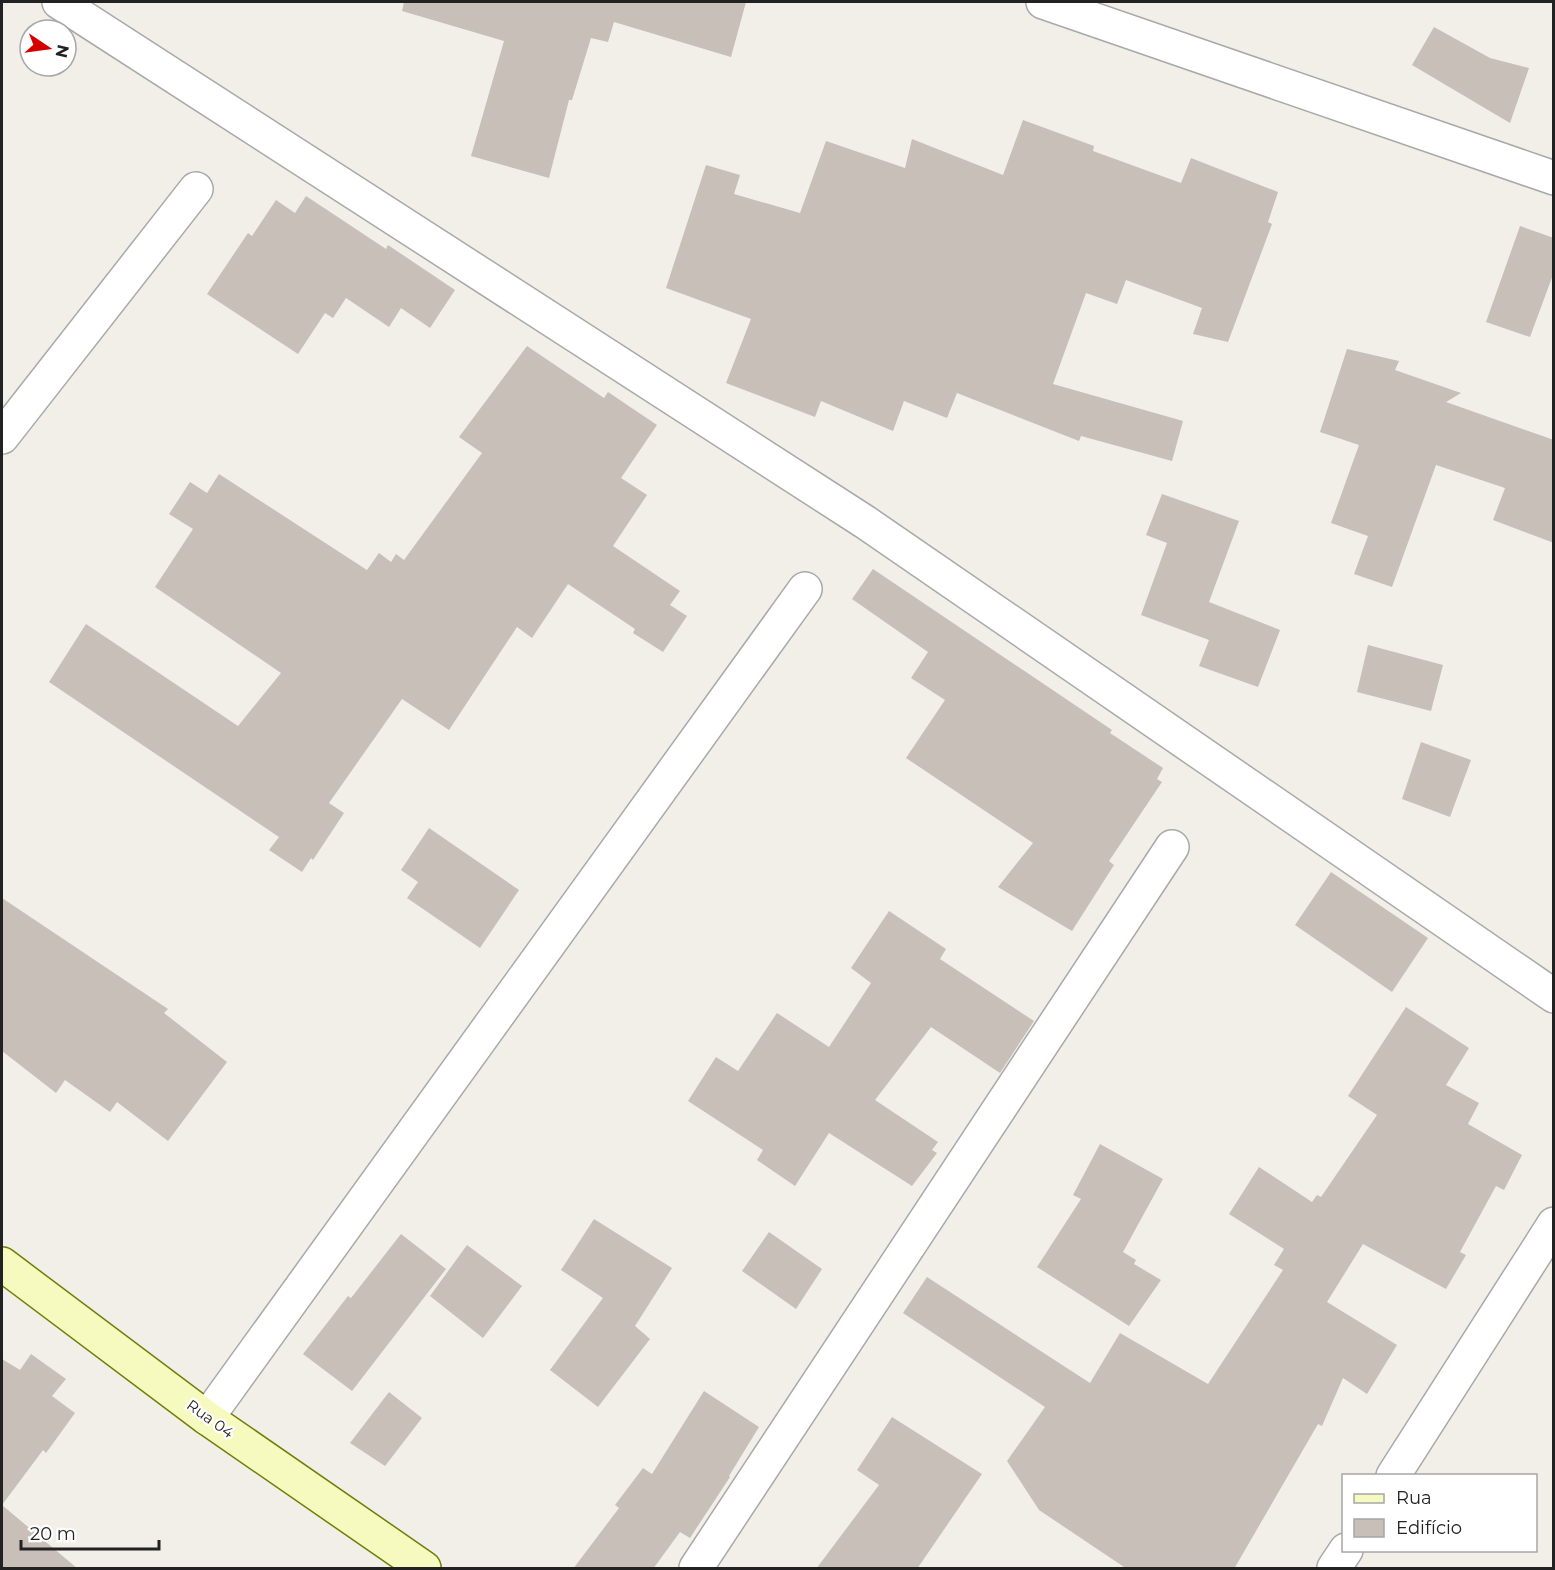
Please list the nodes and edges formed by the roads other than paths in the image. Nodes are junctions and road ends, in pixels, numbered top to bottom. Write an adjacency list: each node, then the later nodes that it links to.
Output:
1 (59, 2): 8 (street)
2 (1043, 2): 3 (street)
3 (1554, 178)
4 (195, 189): 5 (street)
5 (2, 437)
6 (805, 589): 11 (street)
7 (1172, 847): 15 (street)
8 (1554, 996)
9 (1554, 1224): 12 (street)
10 (5, 1275): 11 (street, Rua 04)
11 (207, 1418): 14 (street, Rua 04)
12 (1394, 1474)
13 (1345, 1552): 16 (street)
14 (411, 1565)
15 (696, 1569)
16 (1334, 1569)

